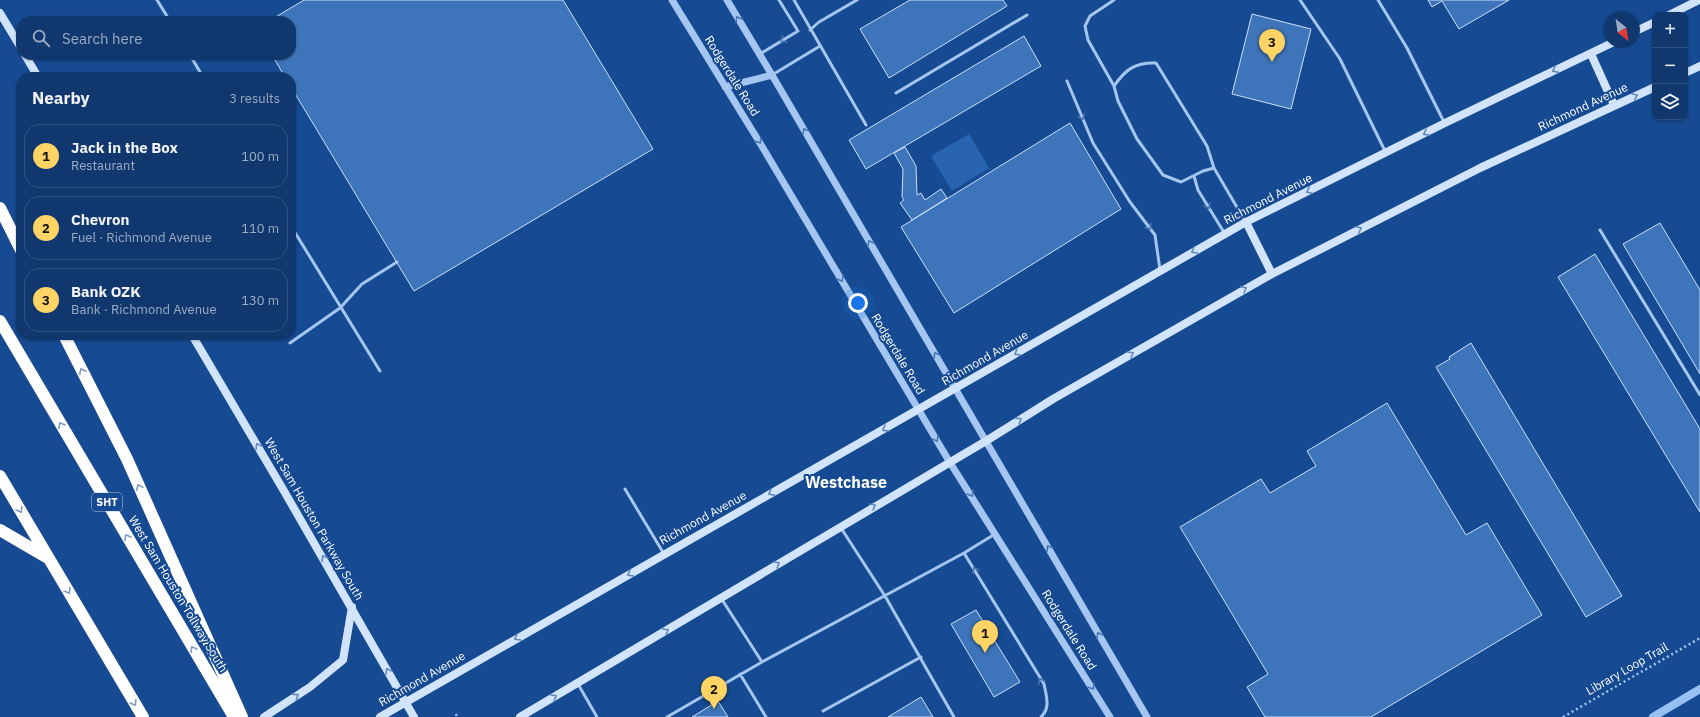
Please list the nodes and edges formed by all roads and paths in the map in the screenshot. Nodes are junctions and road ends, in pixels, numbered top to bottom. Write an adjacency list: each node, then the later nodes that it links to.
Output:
1 (157, 0): 14 (lane)
2 (672, 0): 32 (street, Rodgerdale Road)
3 (727, 0): 22 (street, Rodgerdale Road, one-way to 3)
4 (780, 0): 22 (lane, one-way to 22)
5 (794, 0): 17 (lane)
6 (856, 0): 17 (lane)
7 (1114, 0): 31 (lane)
8 (1300, 0): 38 (lane)
9 (1378, 0): 36 (lane)
10 (1699, 0): 11 (main road)
11 (1675, 12)
12 (0, 13): 18 (main road)
13 (1027, 15): 34 (lane)
14 (167, 16)
15 (1652, 23): 16 (main road)
16 (1640, 29)
17 (810, 30): 19 (lane)
18 (16, 40)
19 (820, 46): 29 (lane); 37 (lane)
20 (1604, 47): 21 (main road, Richmond Avenue)
21 (1591, 54): 35 (main road); 36 (main road, Richmond Avenue, one-way to 36)
22 (759, 55): 29 (street, Rodgerdale Road)
23 (28, 60): 26 (main road)
24 (193, 60): 27 (lane)
25 (1700, 66): 28 (main road)
26 (35, 72)
27 (200, 72)
28 (1688, 72)
29 (772, 75): 32 (street); 58 (street, Rodgerdale Road, one-way to 29)
30 (1067, 81): 48 (lane, one-way to 48)
31 (1114, 86): 39 (lane); 40 (lane)
32 (725, 87): 60 (street, Rodgerdale Road, one-way to 60)
33 (1652, 88): 35 (main road, Richmond Avenue, one-way to 33)
34 (896, 93)
35 (1614, 105): 49 (main road, Richmond Avenue, one-way to 35)
36 (1445, 123): 38 (main road, Richmond Avenue, one-way to 38)
37 (866, 125)
38 (1386, 152): 42 (main road, Richmond Avenue, one-way to 42)
39 (1214, 168): 40 (lane); 42 (lane)
40 (1194, 176): 45 (lane, one-way to 45)
41 (0, 208): 46 (highway)
42 (1246, 222): 45 (main road, Richmond Avenue); 49 (main road)
43 (1600, 230): 59 (lane)
44 (296, 234): 50 (lane)
45 (1225, 234): 48 (main road, Richmond Avenue, one-way to 48)
46 (16, 240)
47 (397, 262): 50 (lane)
48 (1160, 272): 58 (main road, Richmond Avenue, one-way to 58)
49 (1272, 274): 61 (main road, Richmond Avenue, one-way to 49)
50 (340, 308): 55 (lane); 57 (lane)
51 (0, 320): 78 (highway, West Sam Houston Tollway South / SHT, one-way to 51)
52 (66, 340): 78 (highway, one-way to 52)
53 (195, 340): 73 (main road, West Sam Houston Parkway South, one-way to 53)
54 (296, 340): 56 (lane)
55 (296, 340)
56 (290, 344)
57 (380, 371)
58 (956, 389): 60 (main road, Richmond Avenue); 61 (street, Rodgerdale Road)
59 (1700, 395)
60 (919, 410): 62 (street, Rodgerdale Road, one-way to 62); 69 (main road, Richmond Avenue, one-way to 69)
61 (986, 440): 62 (main road, Richmond Avenue); 95 (street, Rodgerdale Road, one-way to 61)
62 (950, 461): 65 (main road, Richmond Avenue, one-way to 62); 67 (street, Rodgerdale Road, one-way to 67)
63 (0, 476): 70 (highway, one-way to 70)
64 (624, 489): 69 (lane)
65 (840, 526): 71 (lane); 72 (main road, Richmond Avenue, one-way to 65)
66 (0, 530): 70 (highway)
67 (996, 533): 68 (lane); 94 (street, Rodgerdale Road, one-way to 94)
68 (964, 552): 71 (lane); 93 (lane, one-way to 68)
69 (664, 554): 80 (main road, Richmond Avenue, one-way to 80)
70 (48, 558): 82 (highway, one-way to 82)
71 (885, 596): 75 (lane); 76 (lane)
72 (720, 597): 76 (lane); 79 (main road, Richmond Avenue, one-way to 72)
73 (352, 607): 80 (main road, West Sam Houston Parkway South, one-way to 73); 85 (main road, one-way to 73)
74 (1700, 638): 96 (path, Library Loop Trail)
75 (921, 657): 81 (lane); 92 (lane)
76 (762, 662): 77 (lane)
77 (740, 674): 90 (lane); 91 (lane)
78 (218, 680): 83 (highway, West Sam Houston Tollway South / SHT); 84 (highway)
79 (578, 684): 88 (main road, Richmond Avenue, one-way to 79); 89 (lane)
80 (406, 702): 86 (main road, Richmond Avenue); 87 (main road, West Sam Houston Parkway South)
81 (823, 711)
82 (143, 717)
83 (234, 717)
84 (242, 717)
85 (264, 717)
86 (380, 717)
87 (414, 717)
88 (520, 717)
89 (597, 717)
90 (668, 717)
91 (766, 717)
92 (954, 717)
93 (1041, 717)
94 (1110, 717)
95 (1147, 717)
96 (1563, 717)

